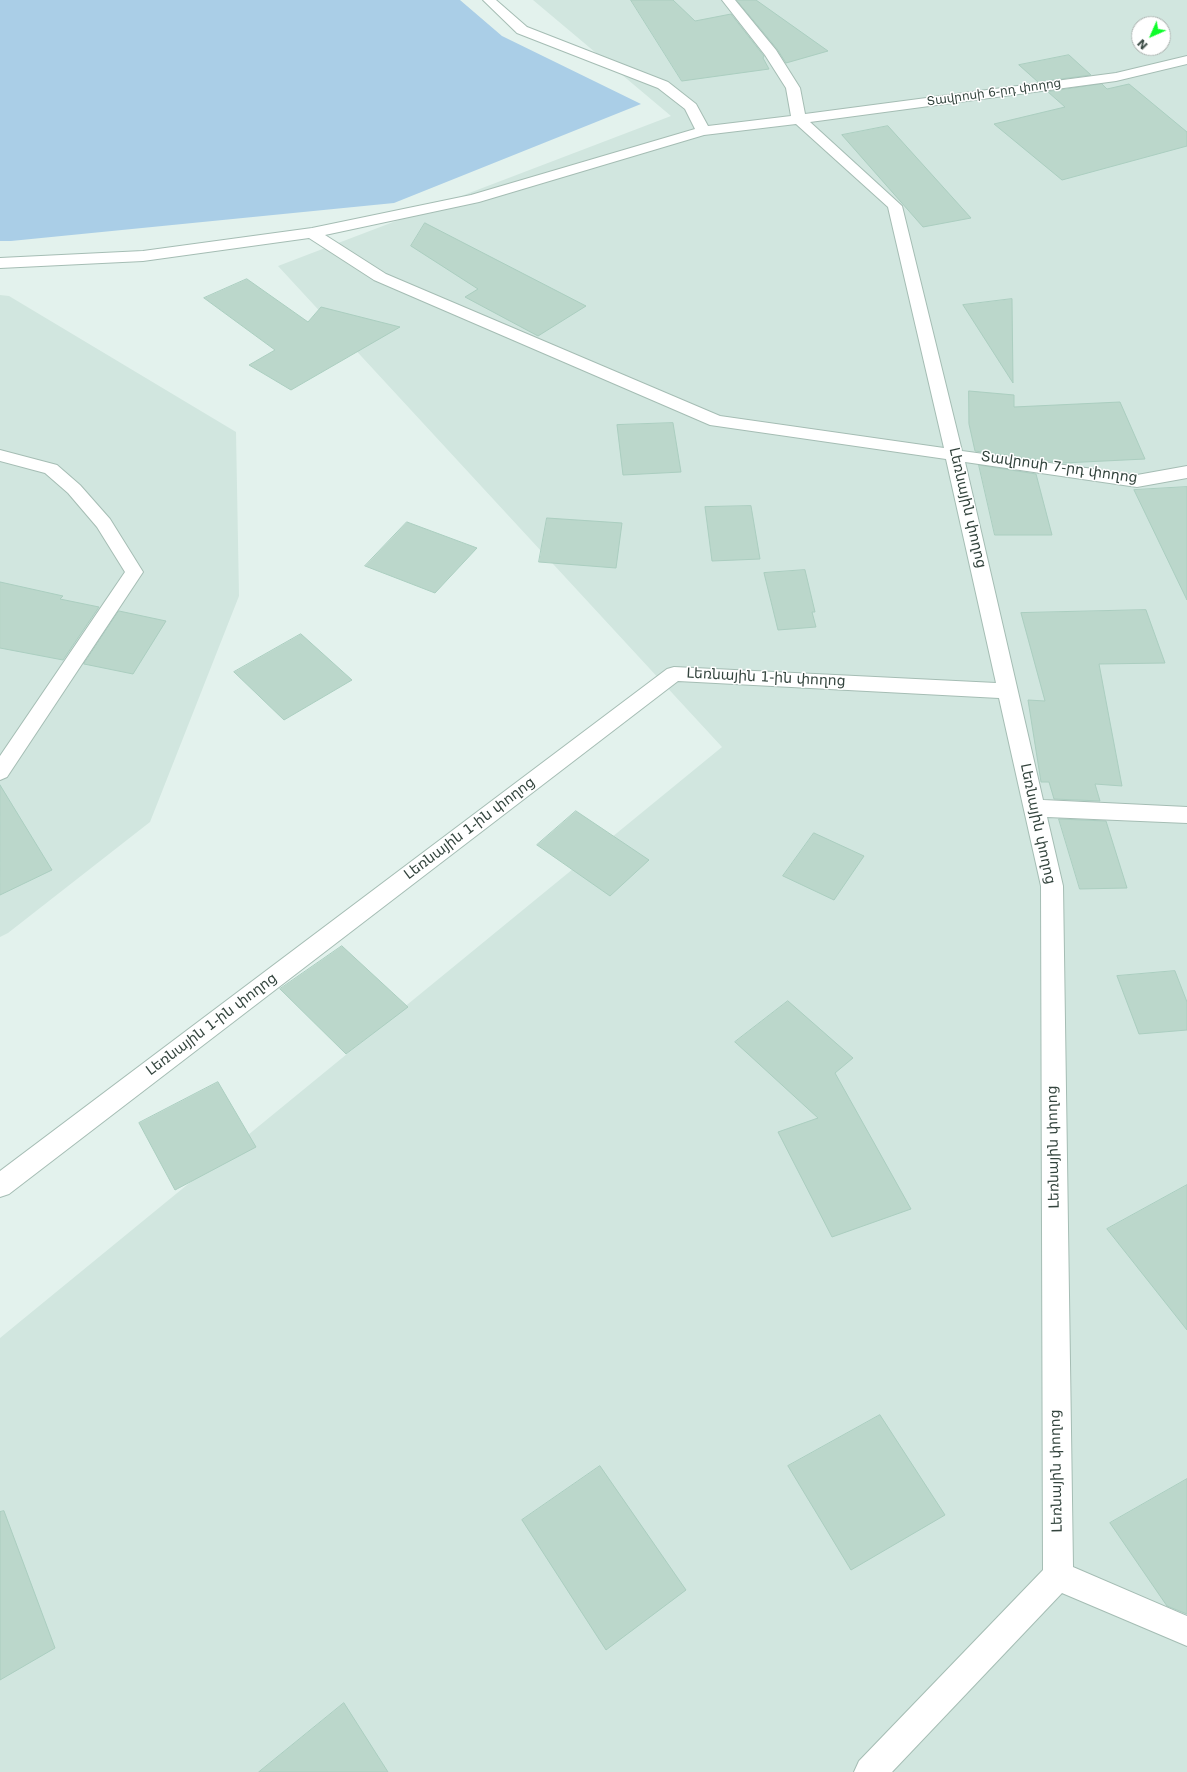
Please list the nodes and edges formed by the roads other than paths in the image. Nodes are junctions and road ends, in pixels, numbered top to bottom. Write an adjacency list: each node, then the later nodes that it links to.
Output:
1 (489, 0): 5 (street)
2 (728, 0): 4 (street)
3 (1187, 60): 4 (street, Տավրոսի 6-րդ փողոց)
4 (800, 120): 5 (street, Տավրոսի 6-րդ փողոց); 8 (street, Լեռնային փողոց)
5 (703, 131): 6 (street, Տավրոսի 6-րդ փողոց)
6 (312, 233): 7 (street, Տավրոսի 6-րդ փողոց); 8 (street, Տավրոսի 7-րդ փողոց)
7 (0, 263)
8 (954, 454): 10 (street, Տավրոսի 7-րդ փողոց); 11 (street, Լեռնային փողոց)
9 (0, 455): 12 (street)
10 (1187, 472)
11 (1008, 691): 13 (street, Լեռնային փողոց); 15 (street, Լեռնային 1-ին փողոց)
12 (0, 772)
13 (1034, 808): 14 (street); 16 (street, Լեռնային փողոց)
14 (1187, 814)
15 (0, 1186)
16 (1058, 1576): 17 (street); 18 (street)
17 (1187, 1631)
18 (870, 1772)

